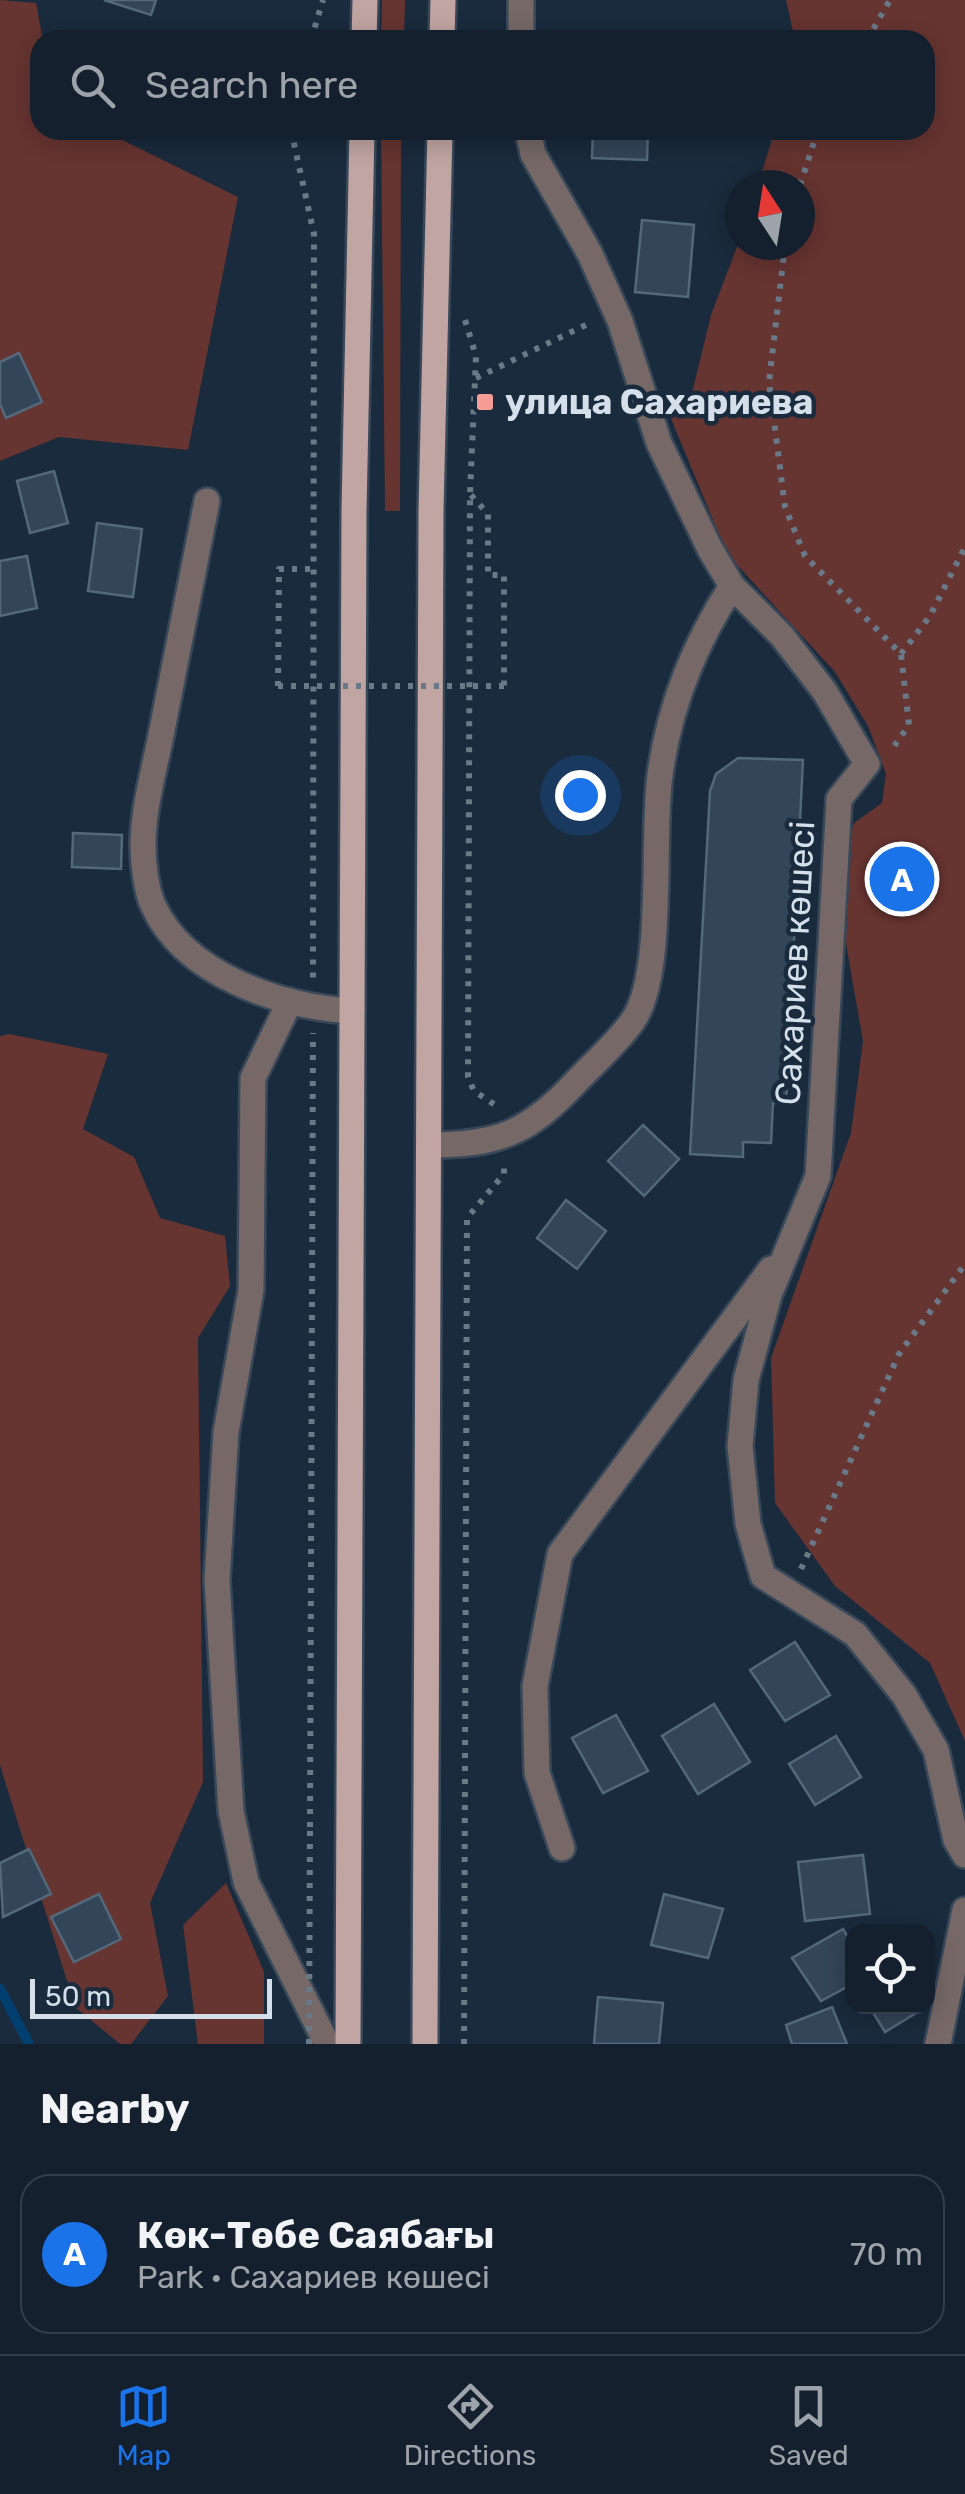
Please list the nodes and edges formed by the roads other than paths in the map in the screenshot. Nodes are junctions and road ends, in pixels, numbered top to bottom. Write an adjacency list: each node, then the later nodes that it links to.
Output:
1 (365, 0): 4 (main road)
2 (443, 0): 5 (main road)
3 (521, 0): 6 (street)
4 (364, 30)
5 (442, 30)
6 (520, 30)
7 (362, 140): 13 (main road)
8 (440, 140): 14 (main road)
9 (530, 140): 11 (street)
10 (206, 501): 12 (street)
11 (732, 586): 14 (street); 15 (street, Сахариев көшесі)
12 (290, 1001): 13 (street); 19 (street)
13 (352, 1010): 20 (main road)
14 (429, 1145): 21 (main road)
15 (786, 1253): 16 (street); 17 (street, Сахариев көшесі)
16 (562, 1848)
17 (965, 1855)
18 (965, 1910): 22 (street)
19 (328, 2044)
20 (348, 2044)
21 (425, 2044)
22 (938, 2044)

